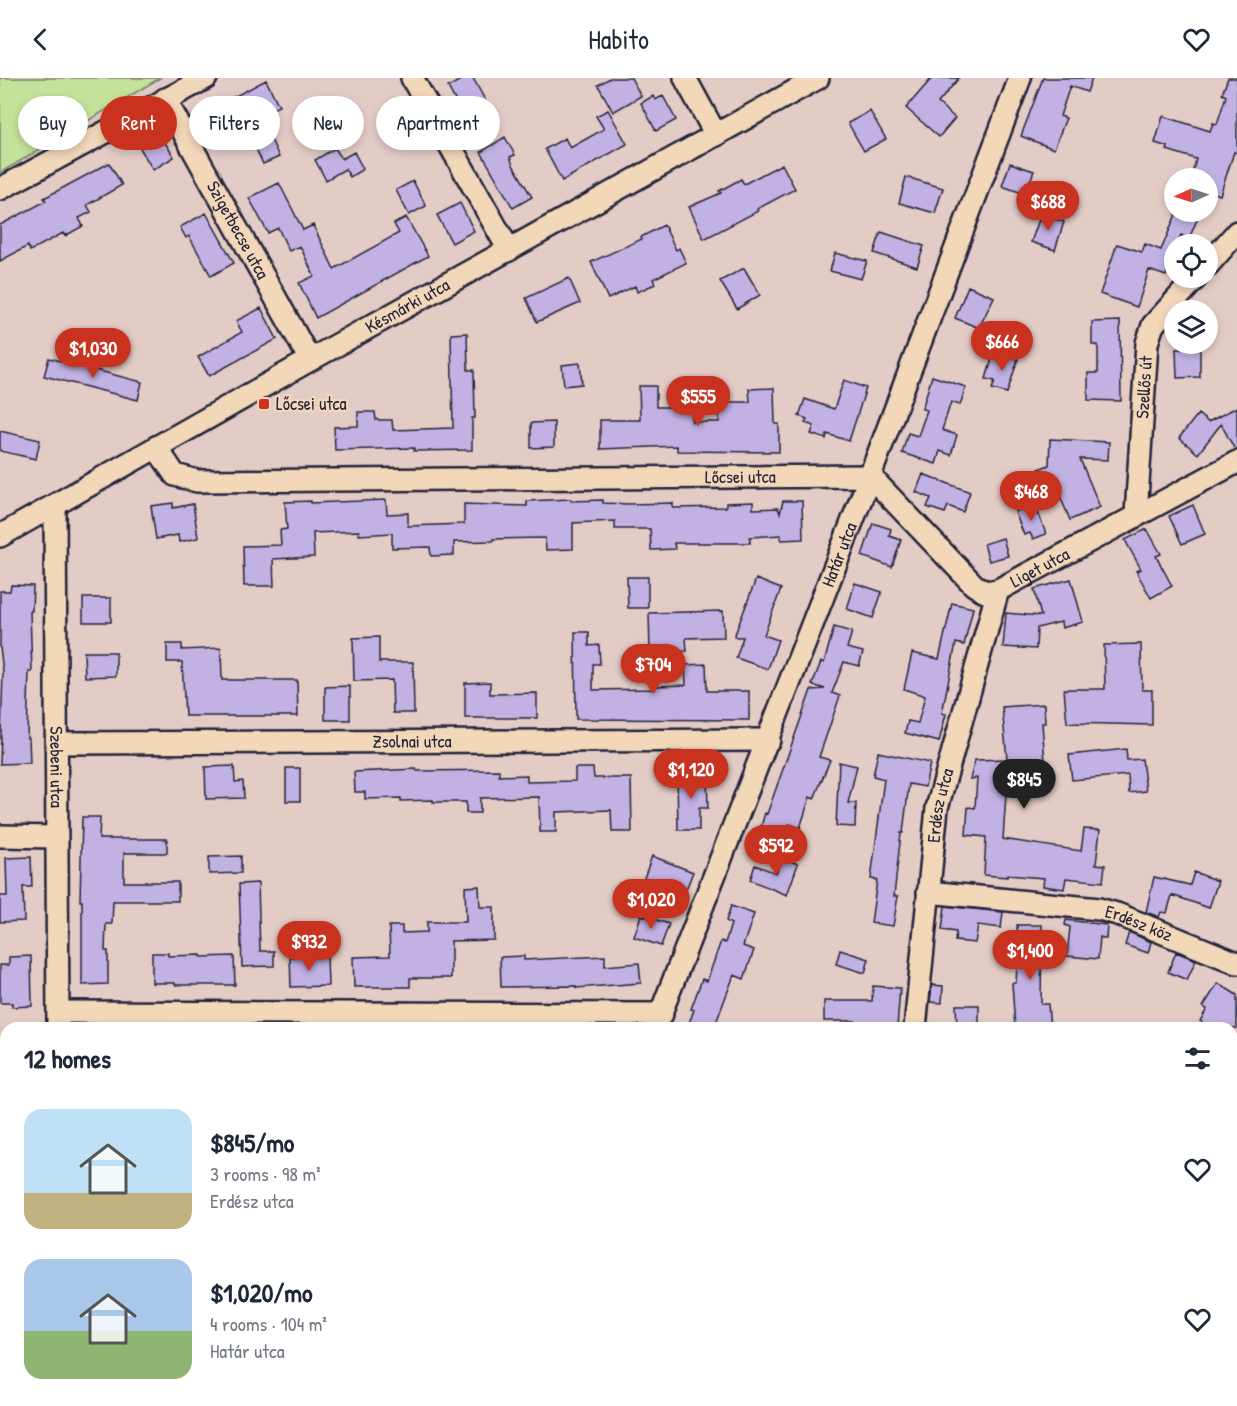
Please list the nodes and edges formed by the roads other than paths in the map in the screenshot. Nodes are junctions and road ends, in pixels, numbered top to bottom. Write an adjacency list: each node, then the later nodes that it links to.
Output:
1 (206, 78): 6 (street)
2 (412, 78): 12 (street)
3 (685, 78): 9 (street)
4 (818, 78): 9 (street, Késmárki utca)
5 (1020, 78): 18 (street, Határ utca)
6 (171, 96)
7 (177, 121): 15 (street, Szigetbecse utca)
8 (100, 134): 10 (street)
9 (716, 135): 12 (street, Késmárki utca)
10 (0, 189)
11 (1237, 232): 13 (street)
12 (508, 250): 15 (street, Késmárki utca)
13 (1218, 254)
14 (1187, 288): 20 (street, Szellős út)
15 (310, 360): 16 (street, Késmárki utca)
16 (156, 447): 18 (street, Lőcsei utca); 19 (street, Késmárki utca)
17 (1237, 462): 20 (street, Liget utca)
18 (870, 476): 22 (street, Liget utca); 23 (street, Határ utca)
19 (55, 506): 21 (street, Késmárki utca); 24 (street, Szebeni utca)
20 (1136, 515): 22 (street, Liget utca)
21 (0, 536)
22 (998, 590): 27 (street, Erdész utca)
23 (769, 740): 24 (street, Zsolnai utca); 30 (street, Határ utca)
24 (56, 742): 26 (street, Szebeni utca)
25 (0, 836): 26 (street)
26 (56, 837): 29 (street, Szebeni utca)
27 (928, 892): 28 (street, Erdész köz); 31 (street, Erdész utca)
28 (1237, 963)
29 (58, 1020): 30 (street)
30 (658, 1021)
31 (916, 1022)

